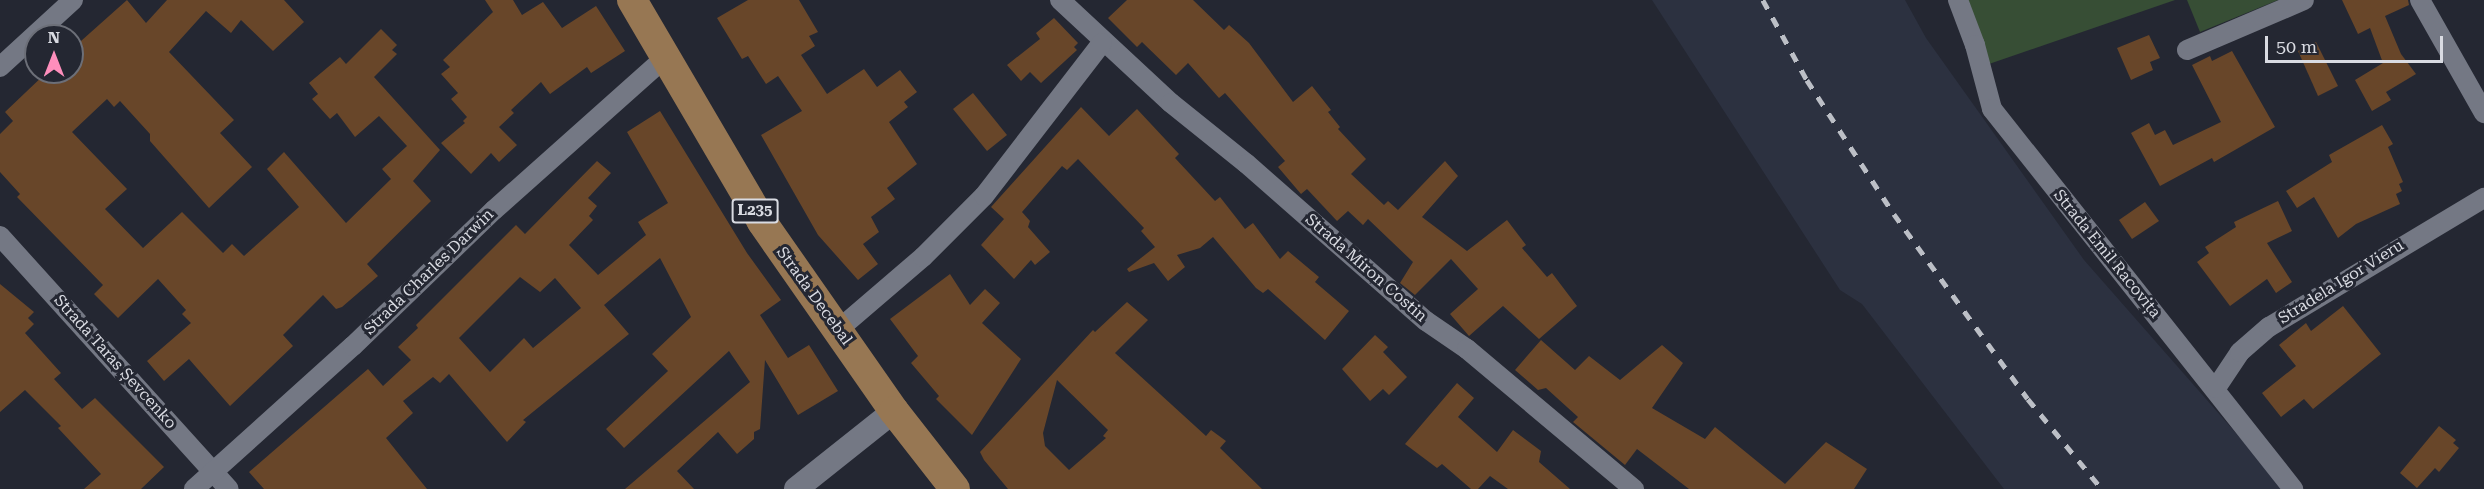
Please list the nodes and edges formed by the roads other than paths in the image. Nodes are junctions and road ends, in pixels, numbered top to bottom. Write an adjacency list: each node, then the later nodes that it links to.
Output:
1 (73, 0): 10 (street)
2 (632, 0): 9 (main road, Strada Decebal / L235)
3 (1060, 0): 7 (street, Strada Miron Costin)
4 (1958, 0): 15 (street, Strada Emil Racovița)
5 (2304, 0): 8 (street)
6 (2420, 0): 11 (street)
7 (1102, 43): 14 (street); 22 (street, Strada Miron Costin)
8 (2187, 51)
9 (666, 57): 14 (main road, Strada Decebal / L235); 17 (street, Strada Charles Darwin)
10 (0, 67)
11 (2484, 113)
12 (2484, 198): 15 (street, Stradela Igor Vieru)
13 (0, 236): 17 (street, Strada Taras Șevcenko)
14 (839, 329): 16 (main road, Strada Decebal / L235)
15 (2216, 388): 23 (street, Strada Emil Racovița)
16 (894, 411): 20 (street); 21 (main road, Strada Decebal / L235)
17 (213, 471): 18 (street, Strada Charles Darwin); 19 (street, Strada Taras Șevcenko)
18 (194, 489)
19 (229, 489)
20 (796, 489)
21 (955, 489)
22 (1634, 489)
23 (2293, 489)

